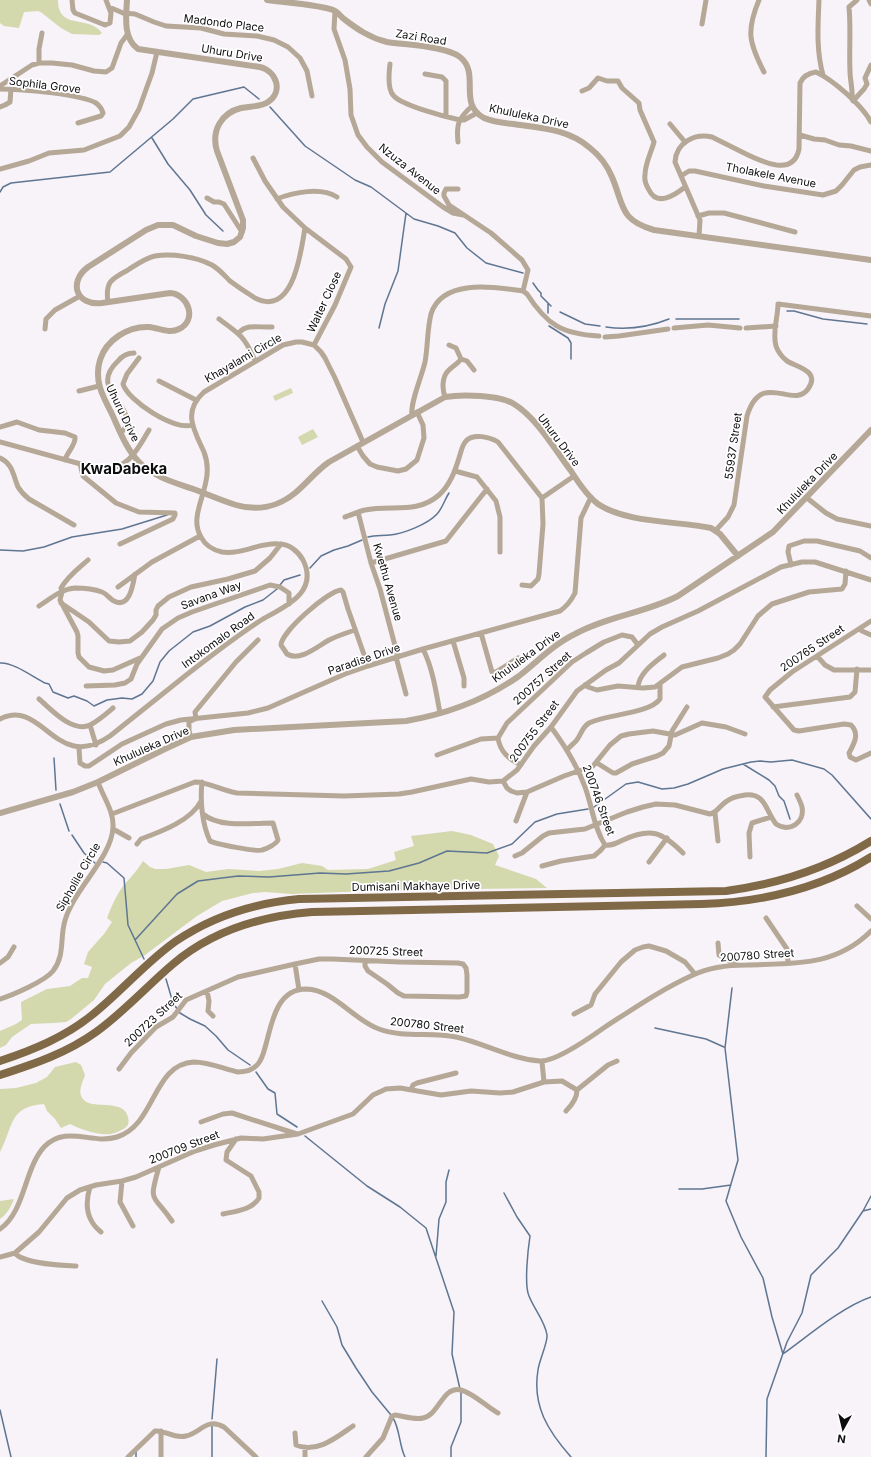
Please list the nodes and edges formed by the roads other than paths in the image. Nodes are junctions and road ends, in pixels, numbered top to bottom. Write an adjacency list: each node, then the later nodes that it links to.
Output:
1 (72, 0): 11 (street)
2 (106, 0): 11 (street)
3 (127, 0): 13 (street)
4 (267, 0): 12 (street)
5 (706, 0): 14 (street)
6 (760, 0): 21 (street)
7 (819, 0): 23 (street)
8 (857, 0): 29 (street)
9 (869, 0): 10 (street)
10 (871, 4)
11 (109, 7): 13 (street, Madondo Place)
12 (335, 11): 30 (street, Zazi Road); 51 (street, Nzuza Avenue)
13 (127, 13): 16 (street); 28 (street, Madondo Place)
14 (702, 24)
15 (42, 34): 18 (street)
16 (127, 35): 17 (street, Uhuru Drive); 18 (street)
17 (157, 52): 44 (street); 54 (street, Uhuru Drive)
18 (39, 63): 24 (street)
19 (390, 64): 33 (street)
20 (871, 65): 29 (street)
21 (764, 72)
22 (425, 74): 33 (street)
23 (823, 75): 29 (street); 38 (street)
24 (0, 86)
25 (0, 89): 26 (street, Sophila Grove)
26 (11, 89): 31 (street); 36 (street, Sophila Grove)
27 (582, 91): 46 (street)
28 (312, 96)
29 (853, 100): 35 (street)
30 (472, 106): 32 (street, Khululeka Drive); 34 (street)
31 (0, 107)
32 (477, 113): 34 (street); 56 (street, Khululeka Drive)
33 (446, 116): 34 (street)
34 (460, 120): 39 (street)
35 (871, 122)
36 (78, 123)
37 (670, 124): 40 (street)
38 (800, 135): 40 (street); 41 (street)
39 (458, 142)
40 (685, 142): 45 (street)
41 (871, 152)
42 (252, 158): 50 (street)
43 (871, 165): 45 (street, Tholakele Avenue)
44 (0, 169)
45 (681, 176): 46 (street)
46 (685, 187): 52 (street)
47 (458, 189): 51 (street)
48 (337, 197): 50 (street)
49 (206, 198): 54 (street)
50 (277, 199): 53 (street)
51 (463, 215): 58 (street)
52 (698, 216): 55 (street); 56 (street)
53 (305, 228): 60 (street); 71 (street, Walter Close)
54 (242, 232): 59 (street)
55 (795, 232)
56 (699, 236): 57 (street, Khululeka Drive)
57 (871, 260)
58 (523, 291): 69 (street); 83 (street)
59 (80, 296): 60 (street, Uhuru Drive); 66 (street)
60 (108, 302): 79 (street, Uhuru Drive)
61 (871, 316): 63 (street, 55937 Street)
62 (220, 319): 68 (street)
63 (776, 326): 65 (street); 106 (street, 55937 Street)
64 (272, 327): 68 (street)
65 (674, 328)
66 (45, 329)
67 (668, 329): 70 (street)
68 (239, 333): 76 (street)
69 (599, 336)
70 (605, 336)
71 (314, 345): 76 (street, Khayalami Circle); 90 (street)
72 (449, 345): 75 (street)
73 (134, 353): 88 (street)
74 (139, 358): 84 (street)
75 (461, 359): 77 (street); 81 (street)
76 (254, 361): 82 (street, Khayalami Circle)
77 (474, 370)
78 (159, 381): 82 (street)
79 (99, 386): 80 (street); 88 (street, Uhuru Drive)
80 (78, 391)
81 (445, 396): 83 (street, Uhuru Drive); 96 (street, Uhuru Drive)
82 (196, 400): 84 (street)
83 (414, 413): 90 (street, Uhuru Drive); 90 (street)
84 (192, 425): 98 (street)
85 (0, 427): 93 (street)
86 (149, 430): 91 (street)
87 (871, 430): 101 (street, Khululeka Drive)
88 (121, 433): 91 (street, Uhuru Drive)
89 (0, 442): 93 (street)
90 (360, 444): 98 (street, Uhuru Drive)
91 (133, 454): 94 (street); 98 (street, Uhuru Drive)
92 (0, 458): 104 (street)
93 (65, 460): 94 (street)
94 (80, 464): 108 (street)
95 (455, 471): 97 (street); 100 (street); 102 (street)
96 (574, 476): 99 (street, Uhuru Drive); 100 (street)
97 (487, 490): 110 (street); 114 (street)
98 (203, 493): 107 (street)
99 (591, 497): 106 (street, Uhuru Drive); 128 (street, Paradise Drive)
100 (542, 498): 119 (street)
101 (806, 498): 105 (street); 111 (street, Khululeka Drive)
102 (358, 512): 103 (street); 114 (street, Kwethu Avenue)
103 (345, 517)
104 (74, 525)
105 (871, 526)
106 (716, 530): 111 (street)
107 (200, 536): 109 (street); 117 (street)
108 (120, 544)
109 (281, 544): 122 (street); 123 (street, Intokomalo Road)
110 (500, 552)
111 (738, 556): 152 (street, Khululeka Drive)
112 (871, 558): 115 (street)
113 (88, 560): 121 (street)
114 (371, 563): 137 (street, Kwethu Avenue)
115 (791, 565): 116 (street, 200755 Street); 132 (street, 200755 Street)
116 (846, 571): 118 (street, 200755 Street); 142 (street)
117 (135, 574): 120 (street); 121 (street)
118 (868, 580)
119 (522, 585)
120 (118, 587)
121 (62, 592): 122 (street); 124 (street)
122 (61, 603): 136 (street)
123 (289, 604): 136 (street, Savana Way); 161 (street, Intokomalo Road)
124 (39, 606)
125 (871, 621): 126 (street, 200765 Street)
126 (860, 628): 129 (street); 135 (street, 200765 Street)
127 (355, 630): 127 (street); 139 (street)
128 (481, 633): 131 (street, Paradise Drive); 138 (street)
129 (871, 635)
130 (258, 640): 154 (street)
131 (453, 641): 133 (street, Paradise Drive); 145 (street)
132 (638, 645): 143 (street, 200755 Street); 160 (street, 200757 Street)
133 (423, 649): 137 (street, Paradise Drive); 152 (street)
134 (664, 655): 146 (street)
135 (817, 656): 140 (street); 151 (street, 200765 Street)
136 (141, 657): 144 (street, Savana Way)
137 (397, 657): 139 (street, Paradise Drive); 147 (street, Kwethu Avenue)
138 (518, 658)
139 (368, 666): 154 (street, Paradise Drive)
140 (857, 669): 141 (street); 151 (street)
141 (871, 670)
142 (660, 684): 146 (street); 163 (street)
143 (585, 685): 146 (street); 156 (street, 200755 Street)
144 (86, 686)
145 (464, 686)
146 (638, 687)
147 (406, 694)
148 (39, 699): 155 (street)
149 (687, 707): 158 (street)
150 (113, 708): 155 (street)
151 (773, 708): 164 (street)
152 (440, 713): 159 (street, Khululeka Drive)
153 (0, 719): 162 (street)
154 (196, 719): 159 (street); 162 (street, Paradise Drive)
155 (90, 725): 161 (street)
156 (551, 727): 163 (street, 200746 Street); 167 (street, 200755 Street)
157 (745, 734): 158 (street)
158 (671, 735): 166 (street); 166 (street)
159 (192, 737): 170 (street, Khululeka Drive)
160 (498, 738): 165 (street); 167 (street)
161 (96, 745): 162 (street, Intokomalo Road)
162 (79, 748)
163 (567, 750): 168 (street, 200746 Street)
164 (871, 753)
165 (437, 755)
166 (597, 763): 168 (street)
167 (521, 765): 169 (street, 200755 Street)
168 (578, 771): 172 (street); 181 (street, 200746 Street)
169 (503, 781): 171 (street); 172 (street)
170 (98, 782): 175 (street, Khululeka Drive); 177 (street, Sipholile Circle)
171 (202, 782): 174 (street); 177 (street)
172 (527, 792): 180 (street)
173 (797, 795): 179 (street)
174 (202, 800): 178 (street); 187 (street)
175 (0, 813)
176 (715, 813): 179 (street); 181 (street); 185 (street)
177 (112, 814): 182 (street, Sipholile Circle)
178 (203, 814): 178 (street)
179 (771, 817): 191 (street)
180 (516, 821)
181 (596, 824): 188 (street, 200746 Street); 190 (street)
182 (113, 829): 183 (street); 209 (street, Sipholile Circle)
183 (129, 838)
184 (667, 838): 188 (street, 200746 Street); 189 (street, 200746 Street); 193 (street)
185 (718, 841)
186 (871, 841): 212 (main road, Dumisani Makhaye Drive)
187 (136, 844)
188 (605, 845): 194 (street)
189 (683, 853)
190 (515, 856)
191 (750, 857)
192 (871, 857): 217 (main road)
193 (649, 862)
194 (542, 866)
195 (857, 906): 197 (street)
196 (766, 918): 203 (street)
197 (871, 919)
198 (871, 931): 203 (street, 200780 Street)
199 (718, 943): 205 (street)
200 (14, 947): 202 (street)
201 (365, 961): 201 (street, 200725 Street); 204 (street, 200725 Street)
202 (0, 963)
203 (788, 963): 205 (street, 200780 Street)
204 (295, 964): 207 (street); 208 (street, 200723 Street)
205 (737, 965): 206 (street, 200780 Street)
206 (695, 974): 210 (street); 214 (street, 200780 Street)
207 (299, 990): 214 (street, 200780 Street); 231 (street)
208 (206, 991): 211 (street); 215 (street, 200723 Street)
209 (0, 999)
210 (574, 1014)
211 (213, 1016)
212 (0, 1061)
213 (617, 1061): 220 (street)
214 (542, 1062): 218 (street)
215 (119, 1069)
216 (456, 1074): 219 (street)
217 (0, 1075)
218 (544, 1082): 219 (street, 200709 Street); 220 (street, 200709 Street)
219 (412, 1090): 223 (street, 200709 Street)
220 (577, 1090): 221 (street)
221 (566, 1111)
222 (201, 1122): 223 (street)
223 (298, 1134): 224 (street, 200709 Street)
224 (236, 1139): 225 (street, 200709 Street); 228 (street)
225 (159, 1167): 226 (street, 200709 Street); 229 (street)
226 (122, 1181): 227 (street, 200709 Street); 230 (street)
227 (90, 1187): 233 (street); 234 (street, 200709 Street)
228 (223, 1214)
229 (172, 1221)
230 (133, 1226)
231 (0, 1229): 232 (street)
232 (0, 1232)
233 (101, 1232)
234 (15, 1253): 235 (street); 236 (street)
235 (0, 1257)
236 (76, 1266)
237 (498, 1413): 246 (street)
238 (353, 1426): 241 (street)
239 (160, 1431): 242 (street); 243 (street); 244 (street)
240 (295, 1433): 241 (street)
241 (305, 1447): 245 (street)
242 (128, 1457)
243 (161, 1457)
244 (256, 1457)
245 (305, 1457)
246 (366, 1457)

